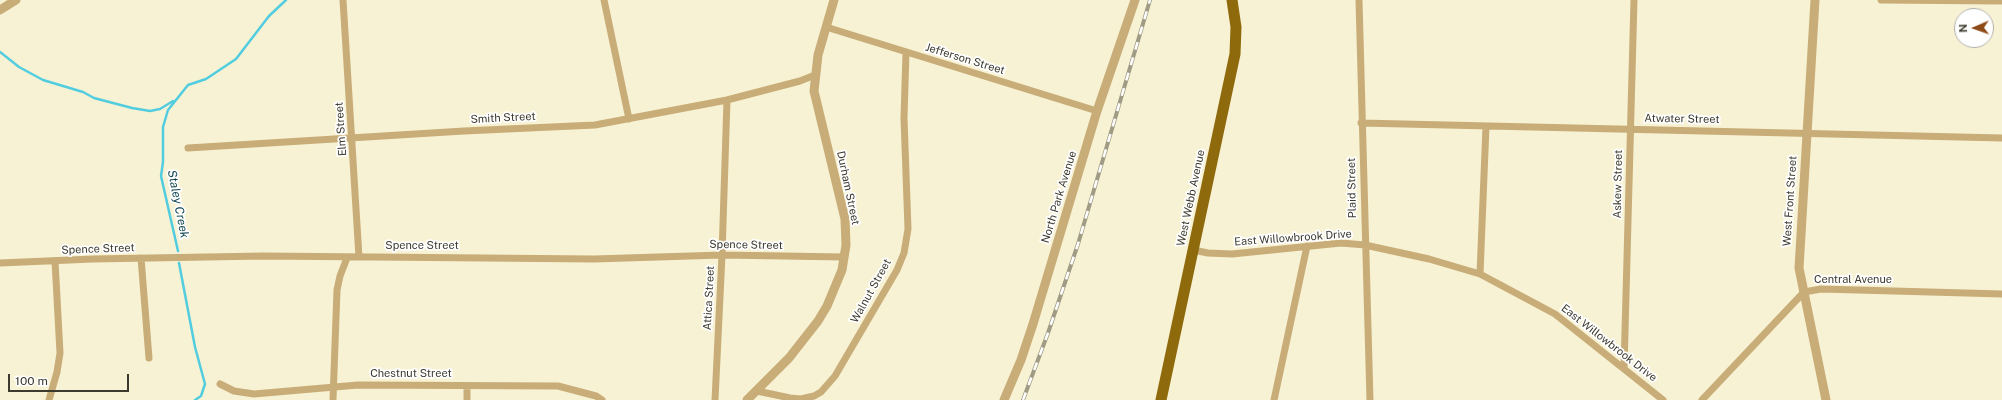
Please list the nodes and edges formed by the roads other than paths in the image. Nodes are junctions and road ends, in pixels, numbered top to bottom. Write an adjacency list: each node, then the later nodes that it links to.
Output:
1 (16, 0): 12 (street)
2 (343, 0): 23 (street, Elm Street)
3 (604, 0): 18 (street)
4 (834, 0): 13 (street, Durham Street)
5 (1135, 0): 17 (street, North Park Avenue)
6 (1232, 0): 28 (highway, West Webb Avenue)
7 (1359, 0): 19 (street, Plaid Street)
8 (1634, 0): 21 (street, Askew Street)
9 (1815, 0): 22 (street, West Front Street)
10 (1881, 0): 11 (street)
11 (2002, 1)
12 (0, 10)
13 (826, 27): 14 (street, Jefferson Street); 15 (street, Durham Street)
14 (906, 52): 17 (street, Jefferson Street); 44 (street, Walnut Street)
15 (815, 75): 16 (street, Smith Street); 31 (street, Durham Street)
16 (727, 100): 18 (street, Smith Street); 29 (street, Attica Street)
17 (1097, 111): 51 (street, North Park Avenue)
18 (629, 119): 23 (street, Smith Street)
19 (1361, 123): 20 (street, Atwater Street); 26 (street, Plaid Street)
20 (1486, 126): 21 (street, Atwater Street); 36 (street)
21 (1630, 129): 22 (street, Atwater Street); 40 (street, Askew Street)
22 (1806, 132): 24 (street, Atwater Street); 37 (street, West Front Street)
23 (352, 138): 25 (street, Smith Street); 30 (street, Elm Street)
24 (2002, 138)
25 (188, 148)
26 (1365, 245): 27 (street, East Willowbrook Drive); 36 (street, East Willowbrook Drive); 54 (street, Plaid Street)
27 (1307, 246): 28 (street, East Willowbrook Drive); 53 (street)
28 (1193, 250): 52 (highway, West Webb Avenue)
29 (722, 255): 30 (street, Spence Street); 31 (street, Spence Street); 49 (street, Attica Street)
30 (359, 257): 33 (street, Spence Street)
31 (844, 257): 44 (street, Durham Street)
32 (141, 258): 33 (street, Spence Street); 34 (street, Spence Street); 39 (street)
33 (347, 258): 42 (street)
34 (55, 261): 35 (street, Spence Street); 45 (street)
35 (0, 263)
36 (1480, 274): 40 (street, East Willowbrook Drive)
37 (1804, 292): 38 (street, Central Avenue); 56 (street, Central Avenue); 57 (street, West Front Street)
38 (2002, 294)
39 (149, 358)
40 (1624, 368): 55 (street, East Willowbrook Drive)
41 (220, 384): 42 (street, Chestnut Street)
42 (334, 386): 43 (street, Chestnut Street); 46 (street)
43 (467, 386): 47 (street); 48 (street, Chestnut Street)
44 (757, 391): 50 (street, Durham Street)
45 (49, 400)
46 (333, 400)
47 (467, 400)
48 (602, 400)
49 (715, 400)
50 (747, 400)
51 (1004, 400)
52 (1161, 400)
53 (1274, 400)
54 (1370, 400)
55 (1663, 400)
56 (1702, 400)
57 (1826, 400)

